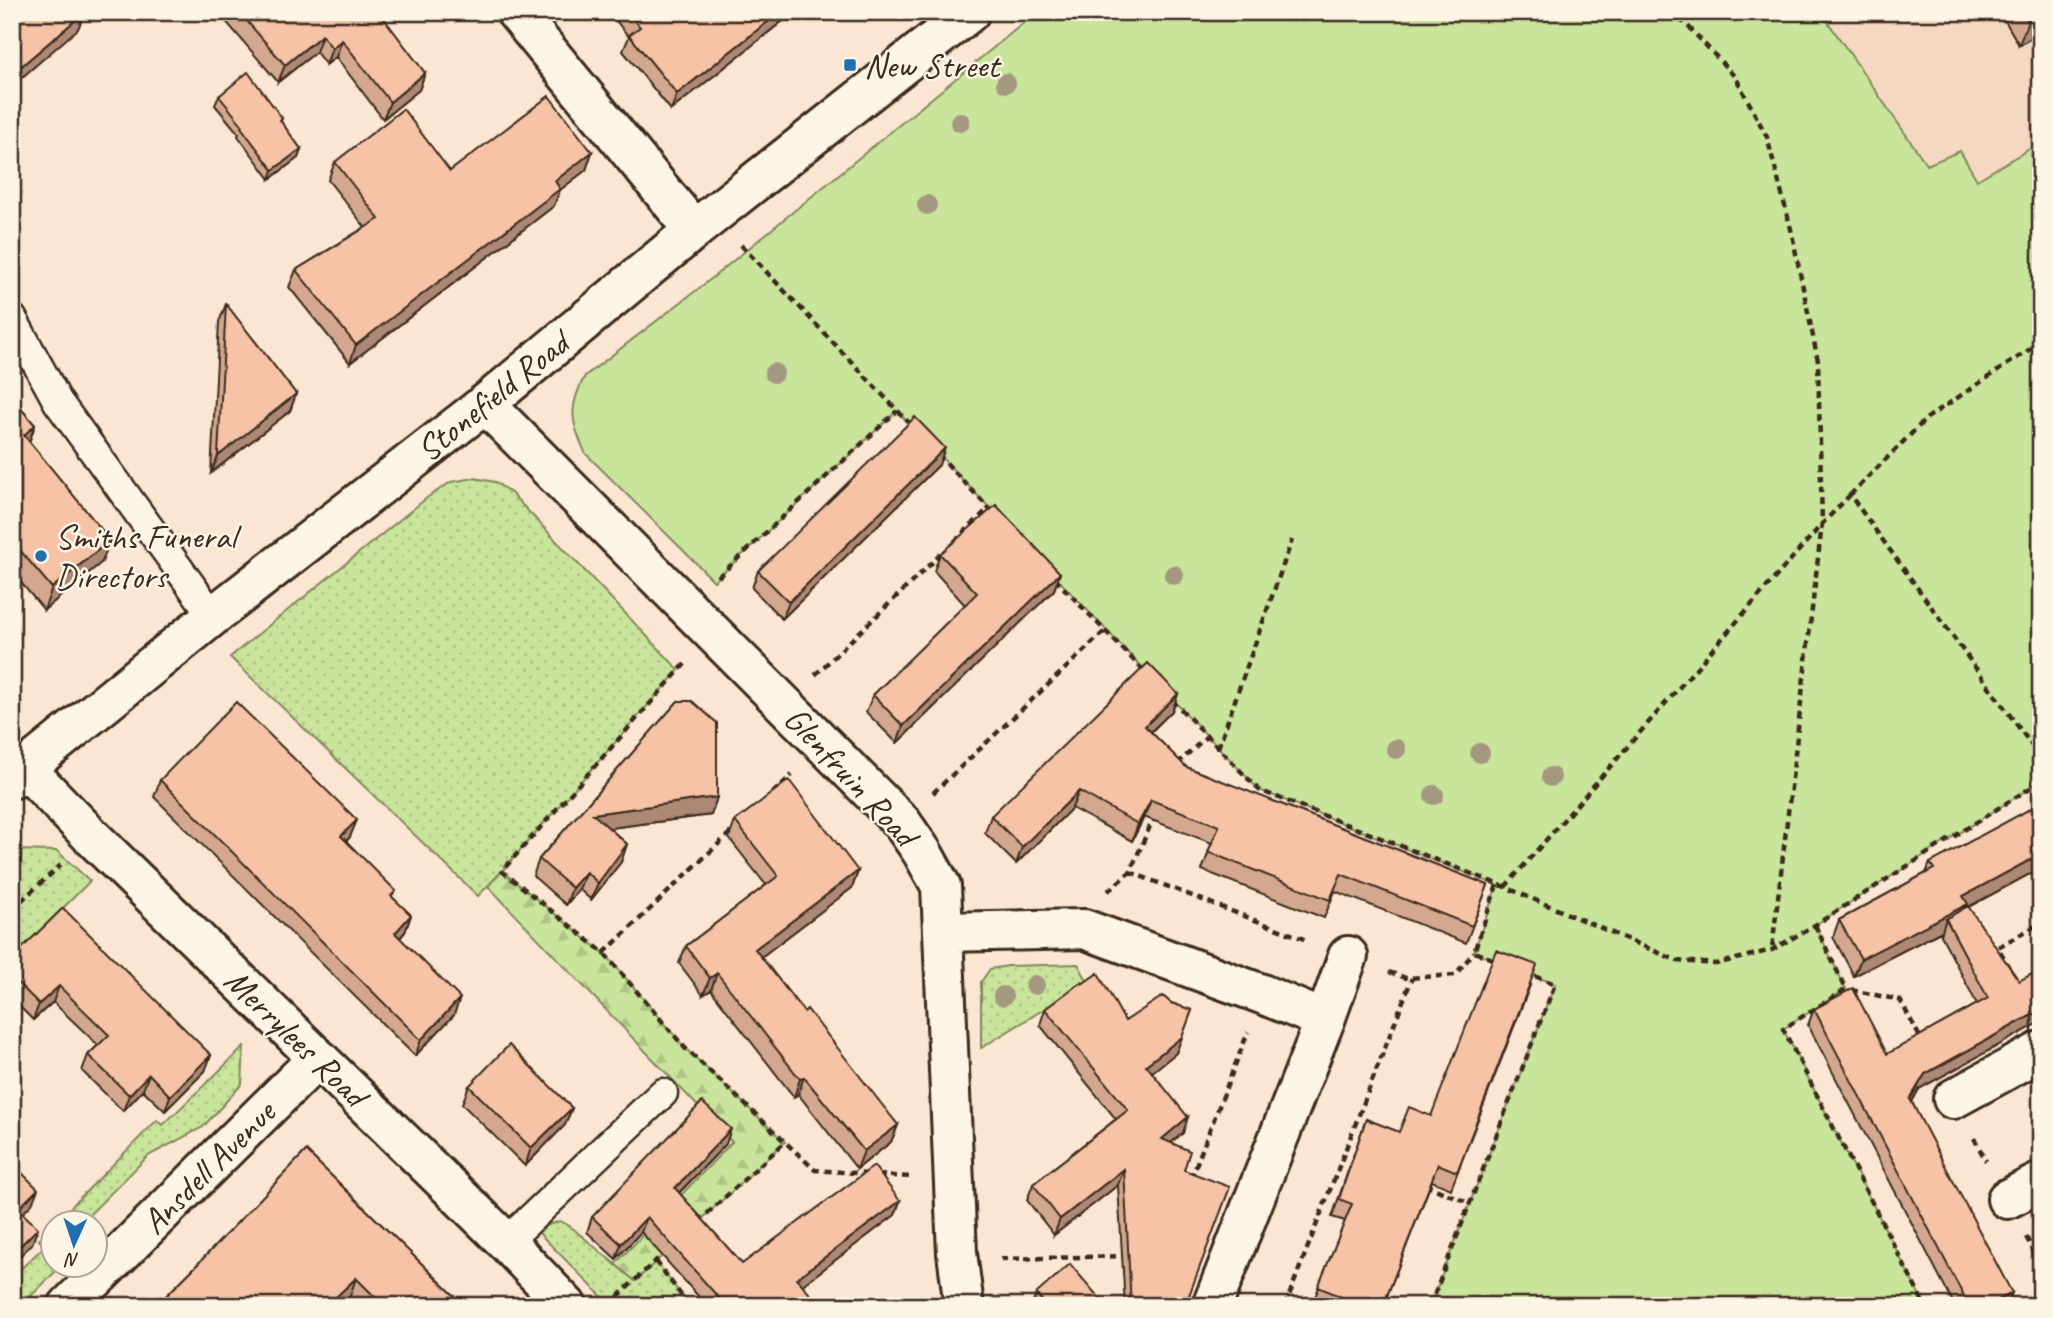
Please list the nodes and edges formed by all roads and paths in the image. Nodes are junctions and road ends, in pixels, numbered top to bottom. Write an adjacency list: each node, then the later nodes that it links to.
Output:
1 (516, 12): 4 (street)
2 (970, 12): 4 (street, Stonefield Road)
3 (1669, 12): 14 (path)
4 (704, 223): 7 (street, Stonefield Road); 8 (path)
5 (12, 317): 17 (lane)
6 (2041, 342): 11 (path)
7 (485, 404): 17 (street, Stonefield Road); 18 (street, Glenfruin Road)
8 (897, 411): 9 (path); 18 (path)
9 (915, 430)
10 (934, 450): 12 (path)
11 (1850, 495): 14 (path); 26 (path)
12 (989, 508): 13 (path); 22 (path)
13 (998, 518)
14 (1822, 524): 37 (path); 43 (path)
15 (1292, 540): 25 (path)
16 (1051, 575): 19 (path)
17 (213, 616): 27 (street, Stonefield Road)
18 (700, 619): 22 (street, Glenfruin Road); 45 (path)
19 (1105, 631): 20 (path); 32 (path)
20 (1151, 679)
21 (1170, 698): 23 (path)
22 (785, 704): 24 (street, Glenfruin Road)
23 (1207, 736): 25 (path); 28 (path)
24 (825, 744): 30 (path); 32 (street, Glenfruin Road)
25 (1218, 748): 36 (path)
26 (2041, 758)
27 (19, 773): 34 (street, Merrylees Road)
28 (1172, 775)
29 (2041, 781): 40 (path)
30 (765, 801)
31 (1157, 811): 35 (path)
32 (902, 823): 42 (street, Glenfruin Road)
33 (734, 830): 45 (path)
34 (92, 837): 38 (path); 54 (street, Merrylees Road)
35 (1130, 872): 41 (path); 46 (path)
36 (1497, 885): 37 (path); 44 (path)
37 (1505, 887): 43 (path)
38 (12, 909)
39 (2041, 923): 49 (path)
40 (1815, 925): 43 (path); 81 (path)
41 (1084, 929): 42 (street); 51 (street)
42 (944, 932): 60 (street, Glenfruin Road)
43 (1772, 950)
44 (1474, 952): 47 (path); 50 (path)
45 (604, 953): 57 (path)
46 (1348, 956): 50 (path); 52 (street)
47 (1508, 965)
48 (1520, 970): 65 (path)
49 (2013, 976)
50 (1412, 978): 58 (path)
51 (1262, 994): 52 (street); 61 (path)
52 (1325, 1020): 78 (street)
53 (2041, 1051): 56 (street)
54 (318, 1058): 67 (street, Merrylees Road); 73 (street, Ansdell Avenue)
55 (663, 1093): 67 (lane)
56 (1953, 1099)
57 (785, 1142): 60 (path); 66 (path)
58 (1344, 1153): 59 (path); 79 (path)
59 (1356, 1158)
60 (954, 1181): 70 (street, Glenfruin Road)
61 (1190, 1181)
62 (2041, 1182): 64 (street)
63 (1419, 1183): 65 (path)
64 (2007, 1199)
65 (1469, 1203): 80 (path)
66 (696, 1224)
67 (506, 1242): 74 (street, Merrylees Road)
68 (676, 1243): 71 (path)
69 (1134, 1256): 70 (path)
70 (958, 1260): 77 (street, Glenfruin Road)
71 (656, 1261): 75 (path); 76 (path)
72 (2041, 1283): 82 (path)
73 (68, 1306)
74 (567, 1306)
75 (608, 1306)
76 (689, 1306)
77 (964, 1306)
78 (1213, 1306)
79 (1285, 1306)
80 (1430, 1306)
81 (1924, 1306)
82 (2023, 1306)

